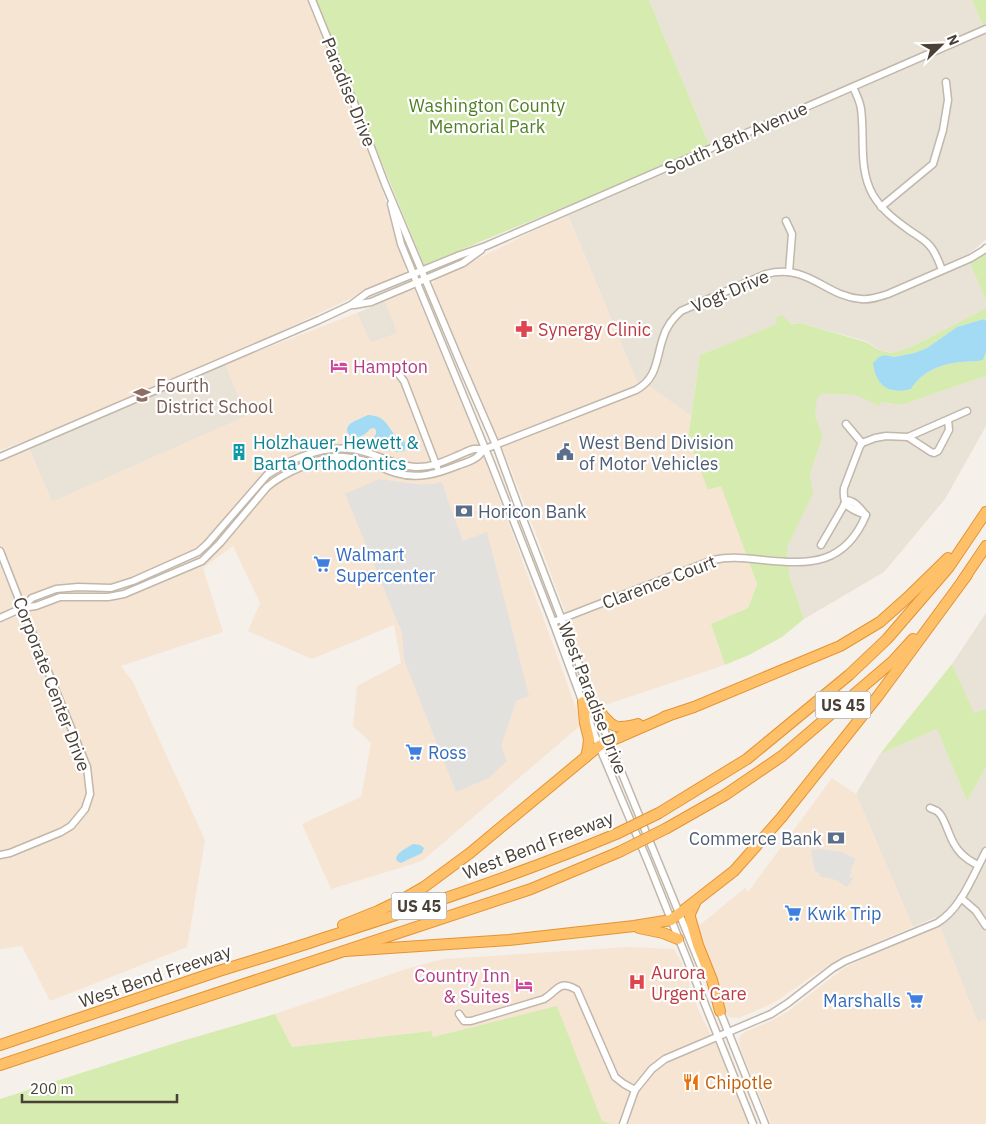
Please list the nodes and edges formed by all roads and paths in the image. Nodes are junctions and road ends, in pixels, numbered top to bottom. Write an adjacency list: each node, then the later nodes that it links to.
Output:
1 (312, 0): 5 (street, Paradise Drive)
2 (986, 29): 4 (street, South 18th Avenue)
3 (946, 82): 6 (street)
4 (853, 87): 6 (street); 8 (street, South 18th Avenue)
5 (385, 184): 11 (street, Paradise Drive); 13 (street, Paradise Drive)
6 (881, 207): 10 (street)
7 (786, 221): 12 (street)
8 (486, 246): 11 (street, South 18th Avenue); 14 (street, South 18th Avenue)
9 (986, 248): 10 (street, Vogt Drive)
10 (942, 270): 12 (street, Vogt Drive)
11 (422, 271): 13 (street, South 18th Avenue); 14 (street, West Paradise Drive)
12 (789, 272): 23 (street, Vogt Drive)
13 (413, 274): 15 (street, West Paradise Drive); 16 (street, South 18th Avenue)
14 (425, 279): 15 (street, South 18th Avenue); 23 (street, West Paradise Drive)
15 (416, 283): 16 (street, South 18th Avenue); 24 (street, West Paradise Drive)
16 (351, 305): 25 (street, South 18th Avenue)
17 (393, 367): 26 (street)
18 (967, 411): 19 (street)
19 (948, 420): 21 (street); 21 (street)
20 (846, 424): 22 (street)
21 (908, 437): 22 (street)
22 (862, 443): 28 (street)
23 (496, 444): 24 (street, Vogt Drive); 37 (street, West Paradise Drive)
24 (485, 449): 26 (street); 27 (street); 38 (street, West Paradise Drive)
25 (0, 457)
26 (436, 464): 27 (street); 35 (street)
27 (438, 473): 35 (street)
28 (845, 500): 31 (street); 37 (street, Clarence Court)
29 (986, 512): 30 (highway, West Bend Freeway / US 45)
30 (971, 533): 41 (highway); 56 (highway, West Bend Freeway / US 45, bridge)
31 (821, 545)
32 (986, 546): 34 (highway, West Bend Freeway / US 45)
33 (0, 551): 35 (street, Corporate Center Drive)
34 (967, 575): 49 (highway); 55 (highway, West Bend Freeway / US 45, bridge)
35 (22, 608): 36 (street); 46 (street, Corporate Center Drive)
36 (0, 618)
37 (562, 618): 38 (street, Clarence Court); 40 (street, West Paradise Drive)
38 (553, 622): 39 (street, West Paradise Drive)
39 (582, 702): 42 (street, West Paradise Drive); 43 (highway)
40 (596, 707): 41 (highway); 42 (street, West Paradise Drive)
41 (668, 716): 42 (highway)
42 (604, 744): 43 (highway); 50 (street, West Paradise Drive); 51 (street, West Paradise Drive)
43 (586, 758): 56 (highway)
44 (930, 808): 47 (street)
45 (986, 851): 47 (street)
46 (0, 855)
47 (978, 865): 48 (street)
48 (961, 898): 53 (street); 59 (street)
49 (696, 900): 50 (highway); 57 (highway)
50 (680, 914): 51 (highway); 57 (street, West Paradise Drive)
51 (671, 920): 52 (highway); 54 (street, West Paradise Drive)
52 (634, 926): 54 (highway); 55 (highway)
53 (986, 926)
54 (678, 939): 60 (street, West Paradise Drive)
55 (345, 951): 62 (highway, West Bend Freeway / US 45)
56 (220, 971): 61 (highway, West Bend Freeway / US 45)
57 (720, 1011): 59 (street, West Paradise Drive)
58 (459, 1014): 63 (street)
59 (728, 1032): 60 (street); 66 (street, West Paradise Drive)
60 (717, 1036): 63 (street); 65 (street, West Paradise Drive)
61 (0, 1045)
62 (0, 1065)
63 (635, 1090): 64 (street)
64 (623, 1124)
65 (753, 1124)
66 (765, 1124)

